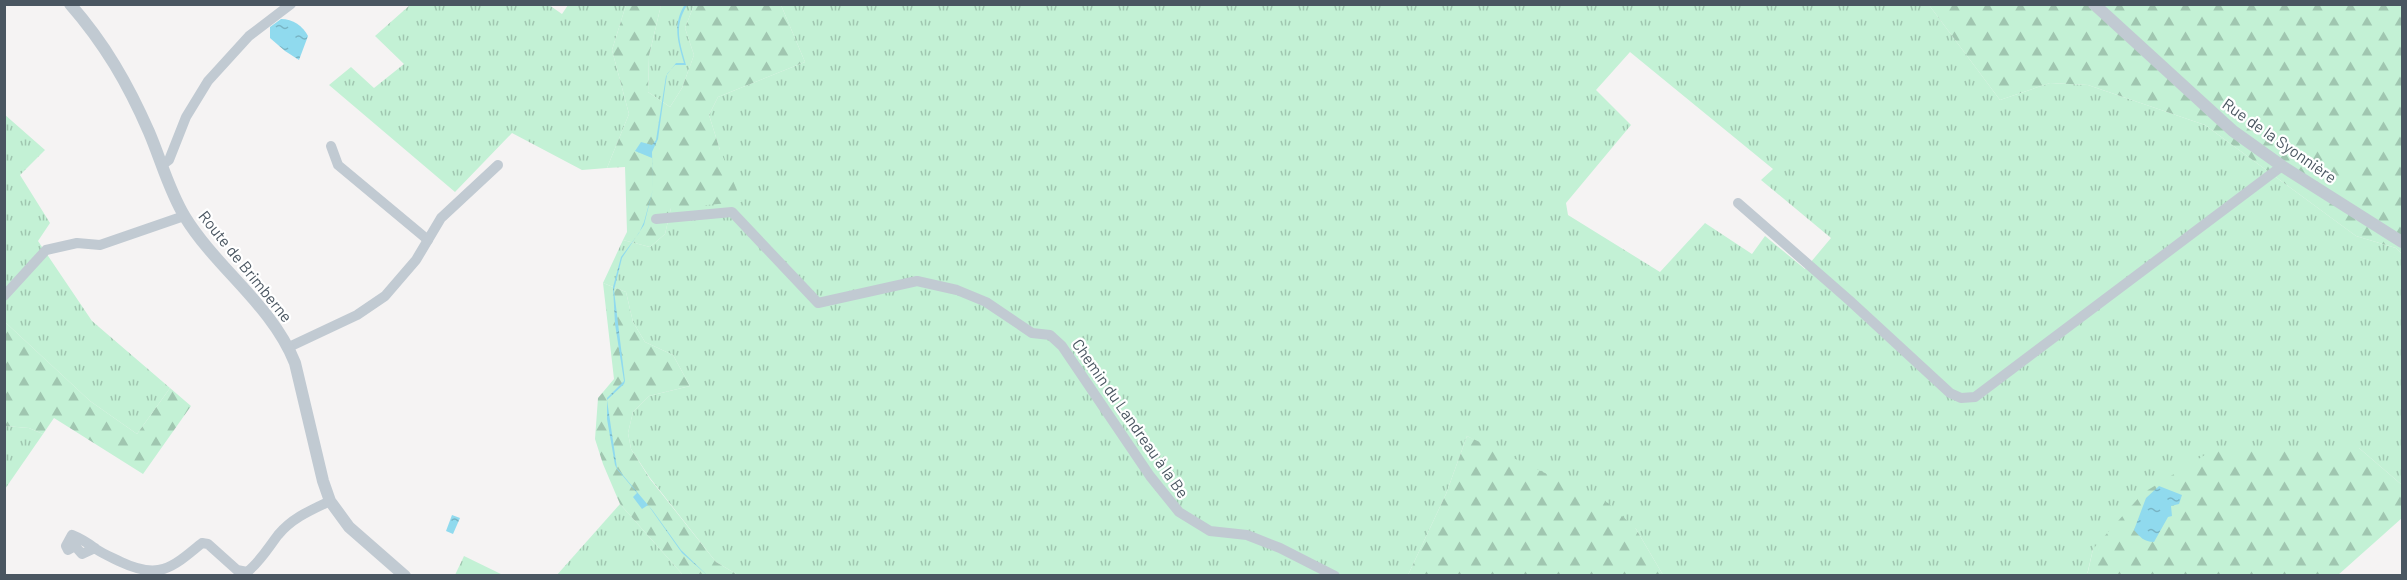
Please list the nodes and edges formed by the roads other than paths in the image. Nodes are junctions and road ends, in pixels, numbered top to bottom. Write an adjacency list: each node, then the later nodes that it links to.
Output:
1 (70, 4): 5 (street, Route de Brimberne)
2 (291, 4): 5 (street)
3 (2094, 4): 7 (street, Rue de la Syonnière)
4 (331, 146): 11 (street)
5 (162, 165): 9 (street, Route de Brimberne)
6 (498, 165): 11 (street)
7 (2282, 166): 8 (street); 12 (street, Rue de la Syonnière)
8 (1738, 203)
9 (184, 216): 13 (street); 14 (street, Route de Brimberne)
10 (656, 219): 18 (street, Chemin du Landreau à la Be)
11 (428, 240): 14 (street)
12 (2403, 242)
13 (4, 296)
14 (289, 347): 15 (street, Route de Brimberne)
15 (330, 501): 16 (street); 17 (street, Route de Brimberne)
16 (95, 548)
17 (405, 576)
18 (1335, 576)

